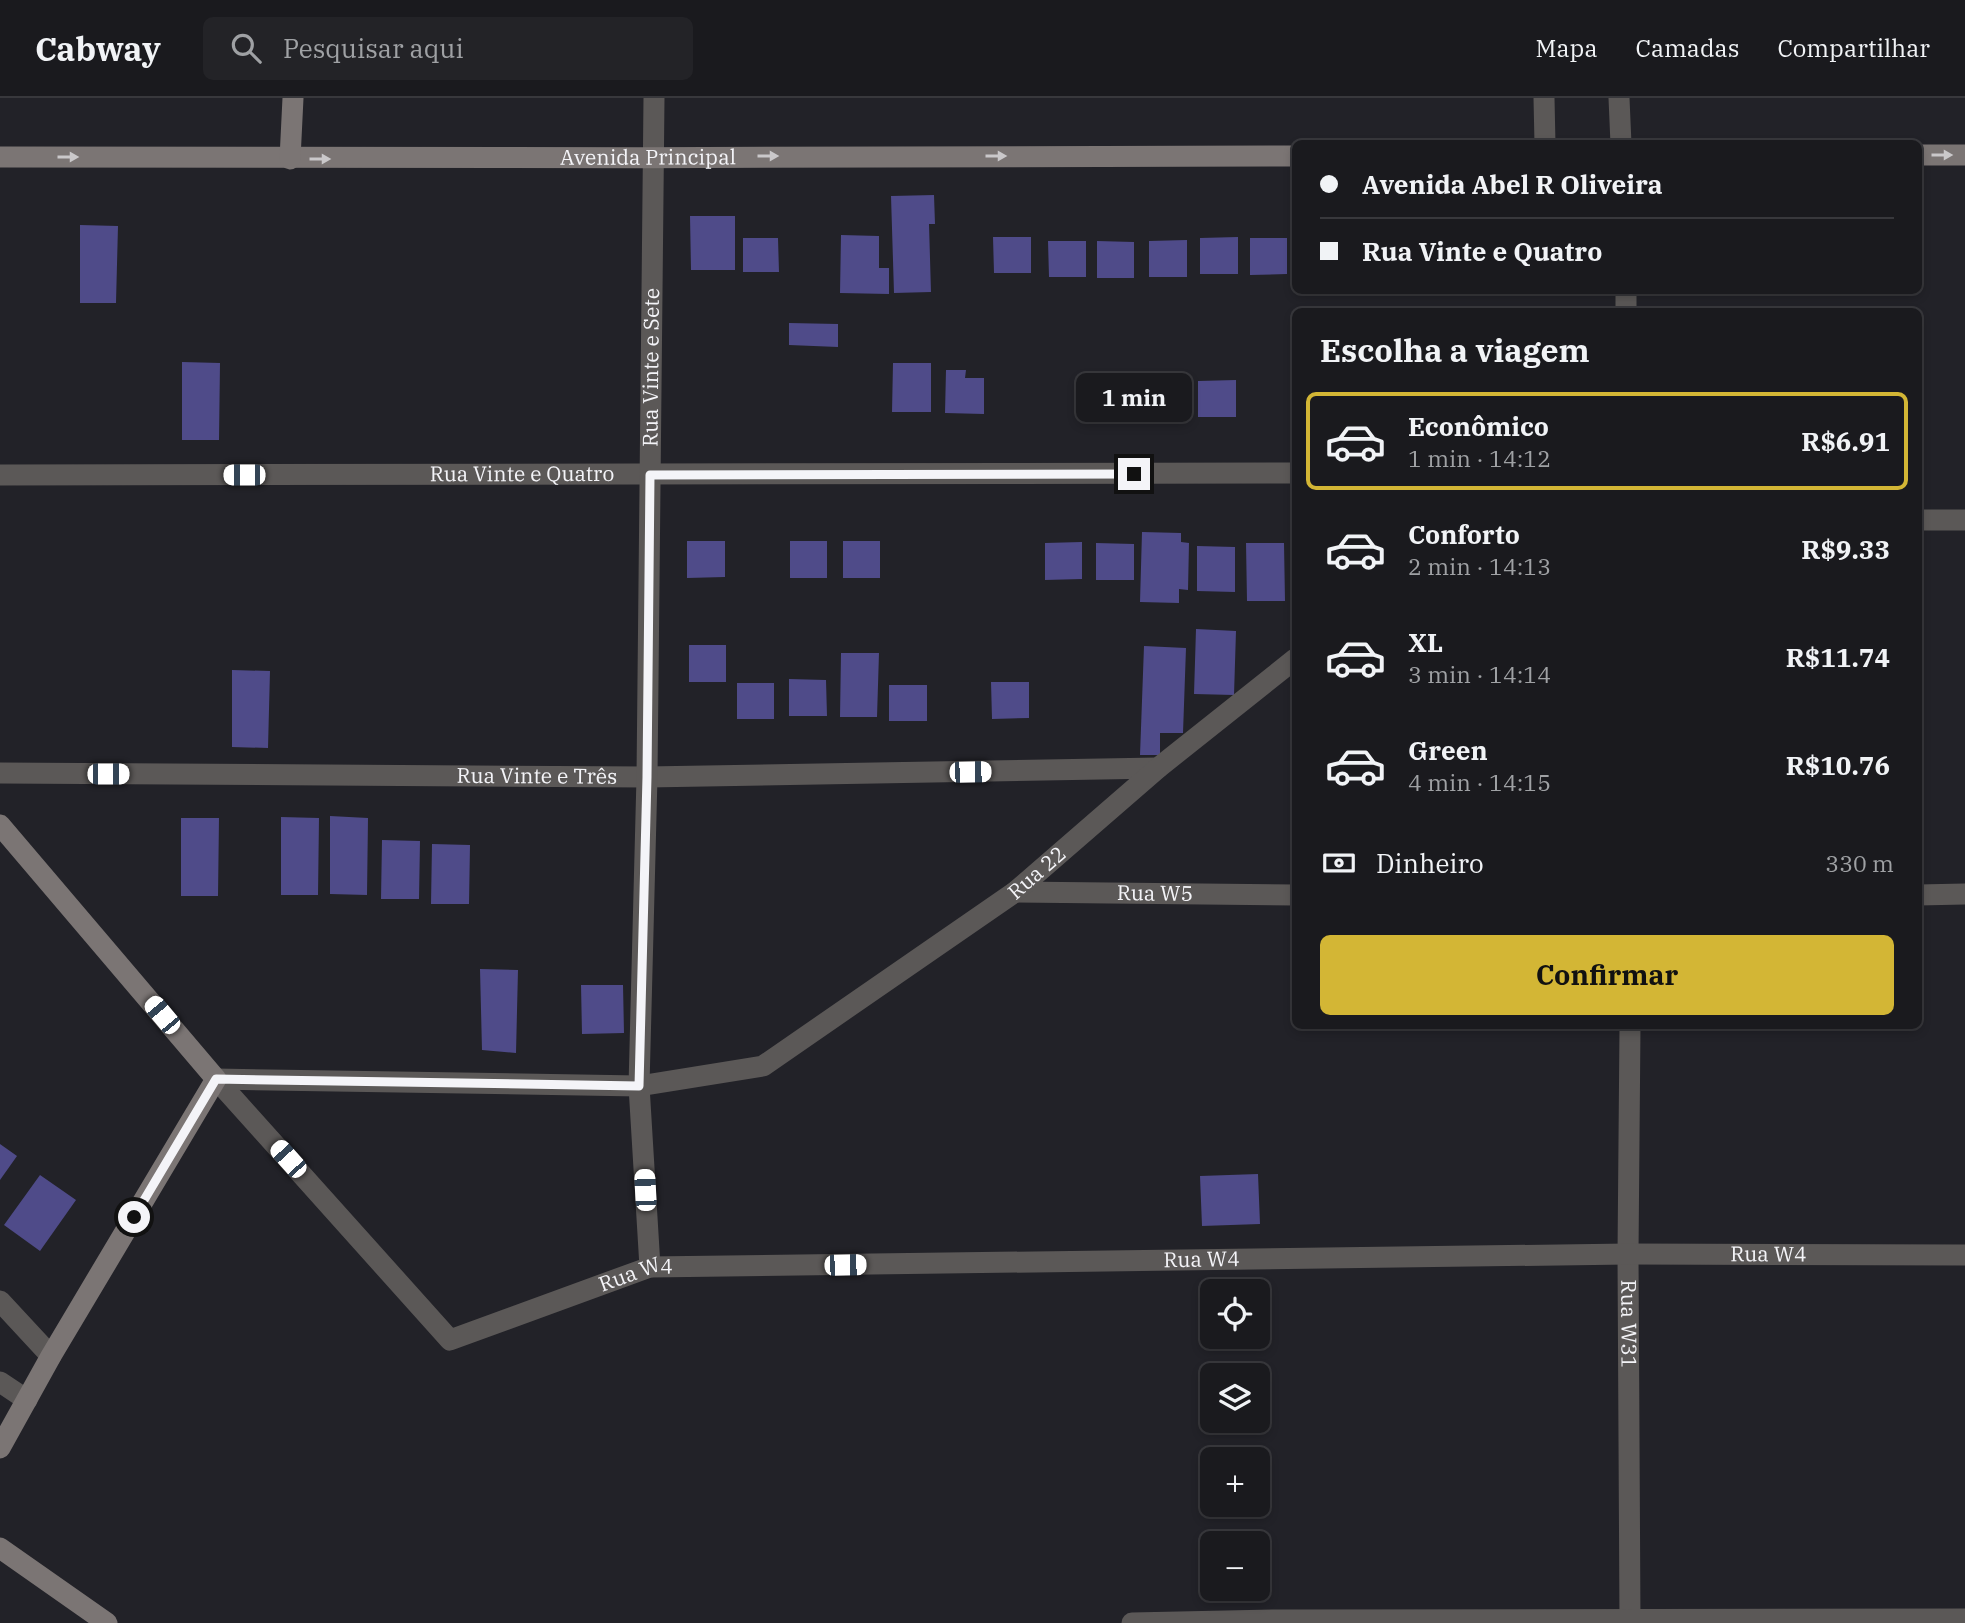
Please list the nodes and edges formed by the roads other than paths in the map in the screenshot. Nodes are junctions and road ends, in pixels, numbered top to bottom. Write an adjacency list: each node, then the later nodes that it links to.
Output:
1 (293, 98): 12 (street)
2 (654, 98): 9 (street, Rua Vinte e Sete)
3 (1544, 98): 5 (street)
4 (1619, 98): 6 (street)
5 (1545, 140)
6 (1621, 140)
7 (1922, 155): 8 (street, one-way to 8)
8 (1965, 155)
9 (654, 156): 10 (street, Avenida Principal, one-way to 10); 12 (street, Avenida Principal, one-way to 9); 15 (street, Rua Vinte e Sete)
10 (1292, 156)
11 (0, 157): 12 (street, Avenida Principal, one-way to 12)
12 (290, 159)
13 (1292, 473): 15 (street, Rua Vinte e Quatro)
14 (0, 475): 15 (street, Rua Vinte e Quatro)
15 (650, 475): 21 (street, Rua Vinte e Sete)
16 (1922, 520): 17 (street)
17 (1965, 520)
18 (1292, 661): 19 (street, Rua 22)
19 (1158, 768): 21 (street, Rua Vinte e Três); 23 (street, Rua 22)
20 (0, 773): 21 (street, Rua Vinte e Três)
21 (647, 777): 29 (street, Rua Vinte e Sete)
22 (0, 825): 28 (street)
23 (1015, 892): 25 (street, Rua W5); 29 (street, Rua 22)
24 (1965, 894): 26 (street)
25 (1292, 895)
26 (1922, 895)
27 (1630, 1029): 30 (street, Rua W31)
28 (216, 1079): 29 (street); 32 (street, Rua W4); 34 (street)
29 (639, 1086): 32 (street, Rua Vinte e Sete)
30 (1628, 1254): 31 (street, Rua W4); 32 (street, Rua W4); 40 (street, Rua W31)
31 (1965, 1255)
32 (650, 1267)
33 (0, 1301): 34 (street)
34 (51, 1356): 36 (street)
35 (0, 1382): 36 (street)
36 (27, 1401): 37 (street)
37 (0, 1448)
38 (0, 1548): 41 (street)
39 (1965, 1619): 40 (street)
40 (1630, 1621): 42 (street)
41 (107, 1623)
42 (1132, 1623)

